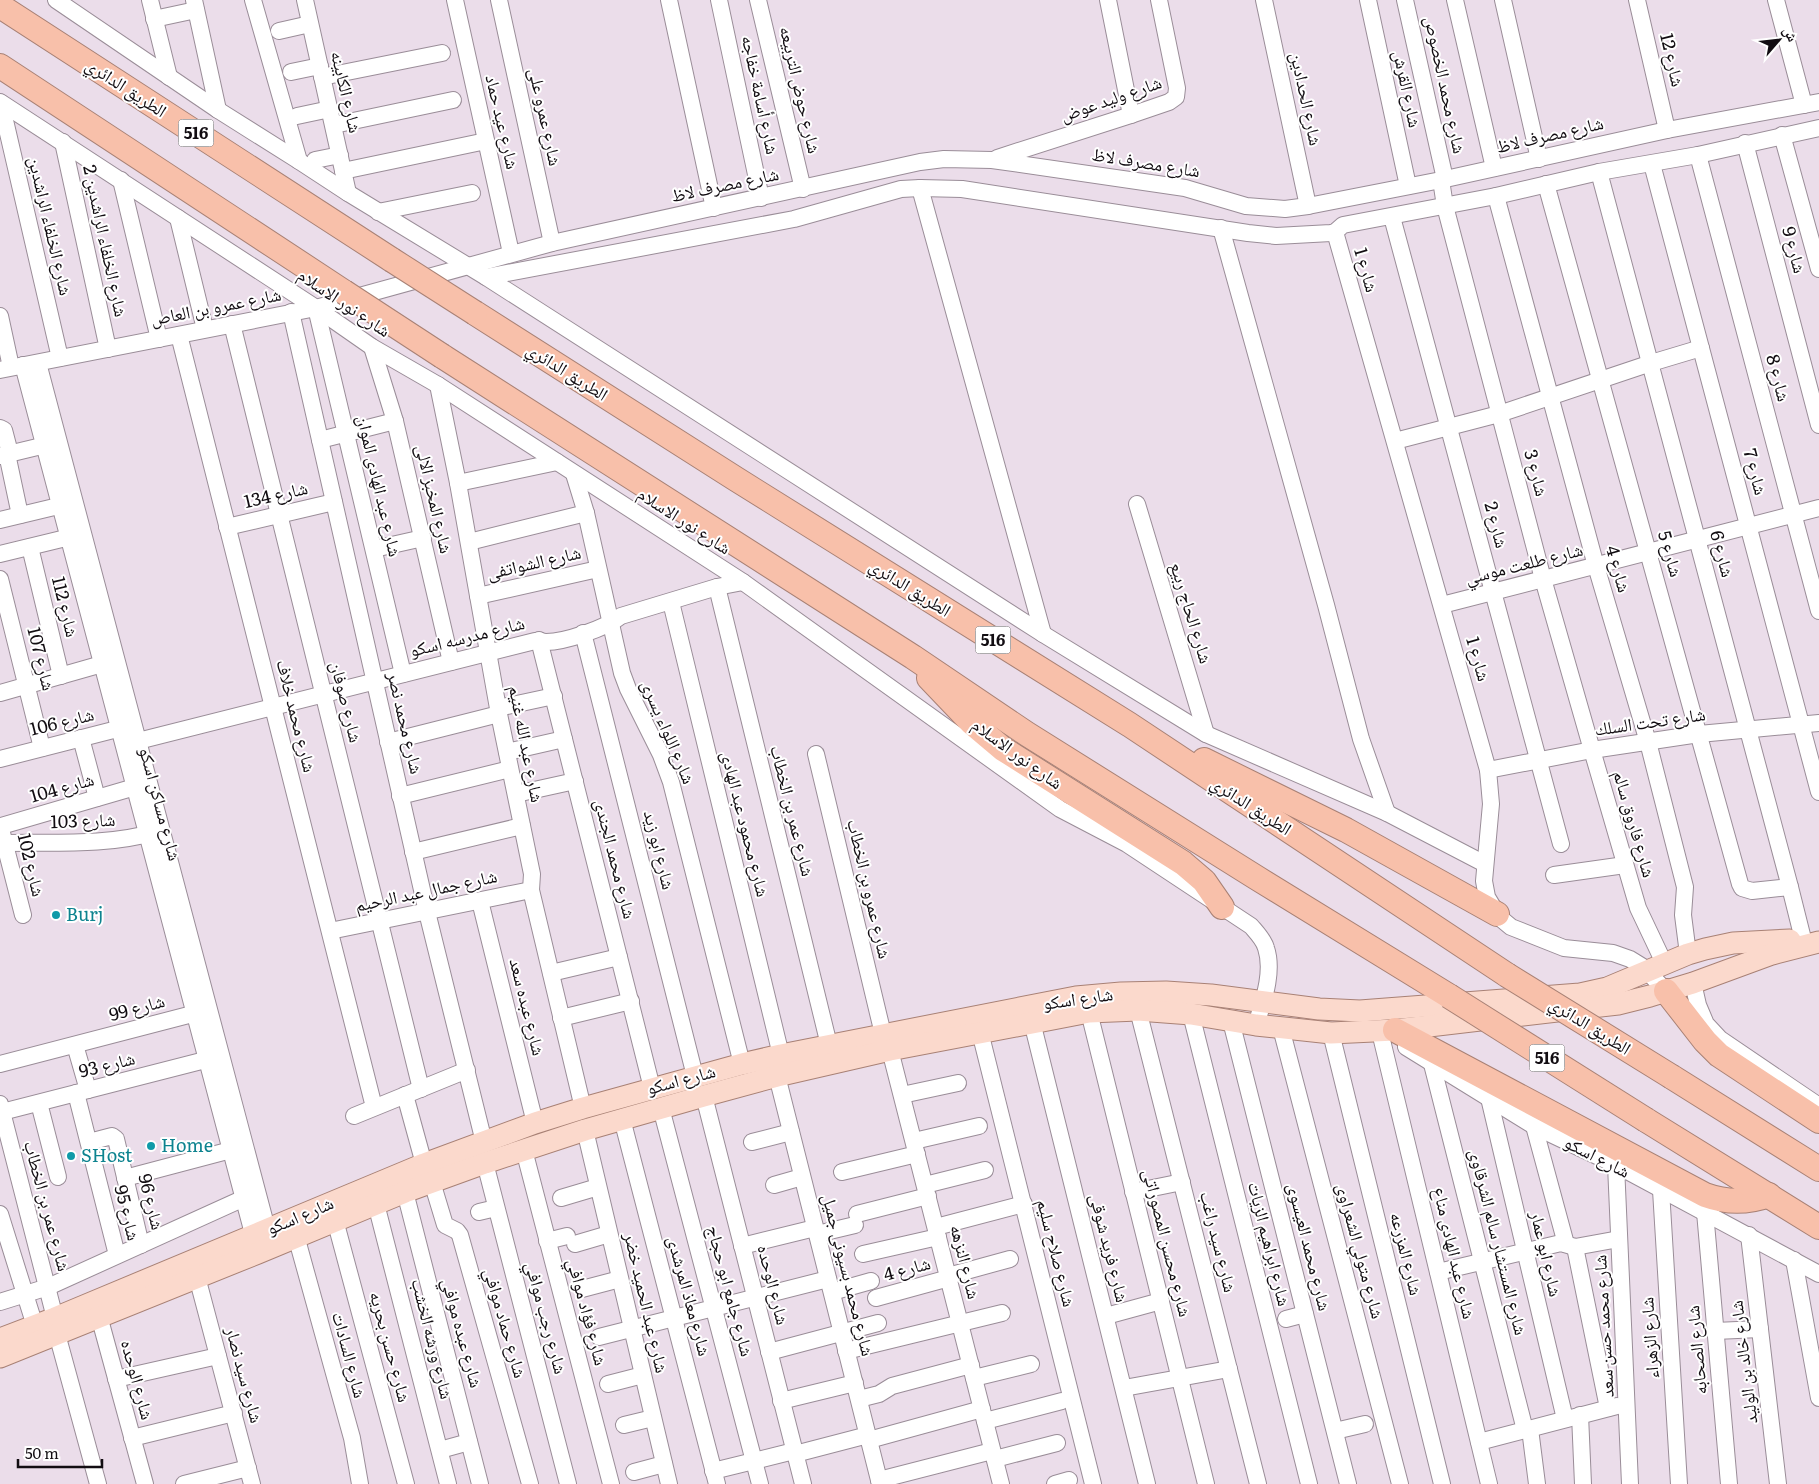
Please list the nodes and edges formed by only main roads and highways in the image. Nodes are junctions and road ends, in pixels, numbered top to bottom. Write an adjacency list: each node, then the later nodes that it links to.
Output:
1 (0, 6): 4 (highway, الطريق الدائري / 516, bridge)
2 (0, 66): 3 (highway, 516, bridge)
3 (913, 656): 5 (highway); 15 (highway, 516, bridge)
4 (1130, 725): 6 (highway); 13 (highway, الطريق الدائري / 516, bridge)
5 (1222, 908)
6 (1497, 914)
7 (1811, 942): 8 (main road); 9 (main road)
8 (1666, 991): 9 (main road); 11 (highway)
9 (1392, 1024): 10 (main road, شارع اسكو); 10 (main road, شارع اسكو); 15 (highway)
10 (887, 1042): 12 (main road, شارع اسكو); 12 (main road, شارع اسكو)
11 (1819, 1121)
12 (484, 1152): 14 (main road, شارع اسكو)
13 (1819, 1169)
14 (428, 1173): 17 (main road, شارع اسكو); 17 (main road, شارع اسكو)
15 (1769, 1195): 16 (highway, 516)
16 (1819, 1226)
17 (262, 1241): 18 (main road, شارع اسكو); 18 (main road, شارع اسكو)
18 (56, 1326): 19 (main road, شارع اسكو); 20 (main road, شارع اسكو)
19 (0, 1339)
20 (0, 1357)

